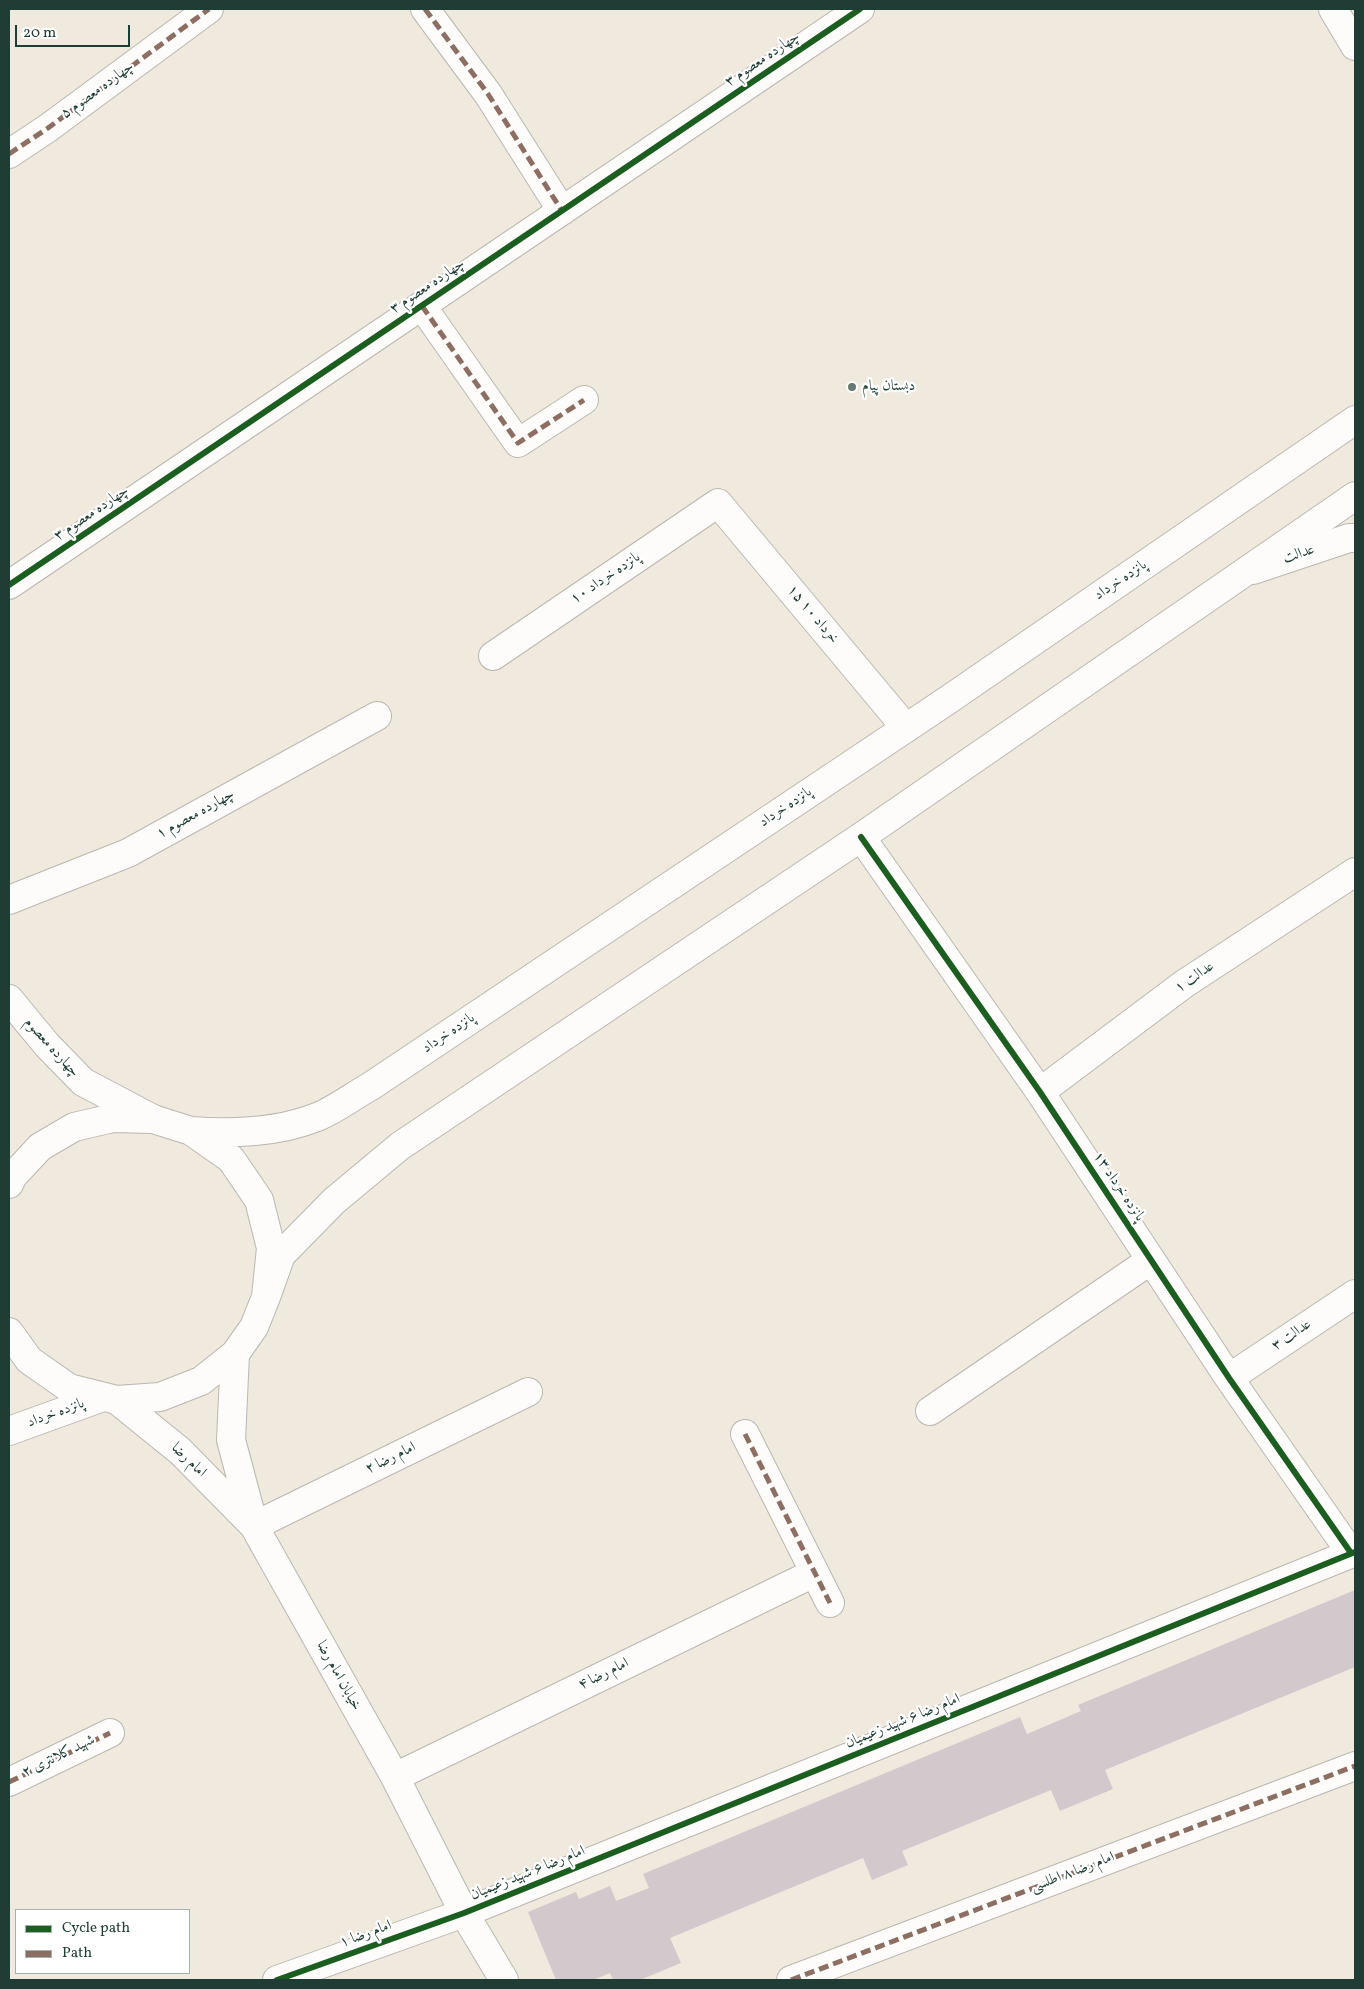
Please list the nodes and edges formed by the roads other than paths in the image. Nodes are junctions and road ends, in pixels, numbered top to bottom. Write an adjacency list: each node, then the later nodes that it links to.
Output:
1 (209, 9): 6 (street, چهارده معصوم ۵)
2 (425, 9): 7 (street)
3 (860, 9): 7 (street, چهارده معصوم ۳)
4 (1337, 10): 5 (street)
5 (1355, 46)
6 (9, 154)
7 (562, 211): 8 (street, چهارده معصوم ۳)
8 (422, 306): 9 (street); 15 (street, چهارده معصوم ۳)
9 (584, 400)
10 (1355, 420): 18 (street, پانزده خرداد)
11 (1355, 496): 14 (street)
12 (718, 503): 16 (street, پانزده خرداد ۱۰); 18 (street, ۱۵ خرداد ۱۰)
13 (1355, 538): 14 (street, عدالت)
14 (1242, 573): 19 (street)
15 (9, 586)
16 (493, 656)
17 (377, 716): 21 (street, چهارده معصوم ۱)
18 (906, 728): 25 (street, پانزده خرداد)
19 (860, 836): 23 (street, پانزده خرداد ۱۳); 29 (street)
20 (1355, 872): 23 (street, عدالت ۱)
21 (9, 900)
22 (9, 999): 24 (street, چهارده معصوم)
23 (1040, 1092): 27 (street, پانزده خرداد ۱۳)
24 (153, 1118): 25 (street); 26 (street)
25 (191, 1131): 29 (street)
26 (9, 1184)
27 (1151, 1260): 32 (street, پانزده خرداد ۱۳); 35 (street)
28 (1355, 1294): 32 (street, عدالت ۳)
29 (266, 1297): 31 (street)
30 (9, 1332): 34 (street)
31 (235, 1354): 34 (street); 38 (street, خیابان امام رضا)
32 (1229, 1378): 39 (street, پانزده خرداد ۱۳)
33 (528, 1392): 38 (street, امام رضا ۲)
34 (110, 1399): 36 (street, پانزده خرداد); 38 (street, امام رضا)
35 (930, 1411)
36 (9, 1431)
37 (745, 1434): 40 (street)
38 (254, 1526): 44 (street, خیابان امام رضا)
39 (1353, 1552): 46 (street, امام رضا ۶ شهید زعیمیان)
40 (814, 1573): 41 (street); 44 (street, امام رضا ۴)
41 (830, 1603)
42 (110, 1733): 45 (street, شهید کلانتری ۲)
43 (1355, 1766): 49 (street, امام رضا ۸ اطلسی)
44 (394, 1777): 46 (street, خیابان امام رضا)
45 (9, 1782)
46 (464, 1913): 47 (street, امام رضا ۱); 48 (street, خیابان امام رضا)
47 (277, 1980)
48 (504, 1980)
49 (791, 1980)

